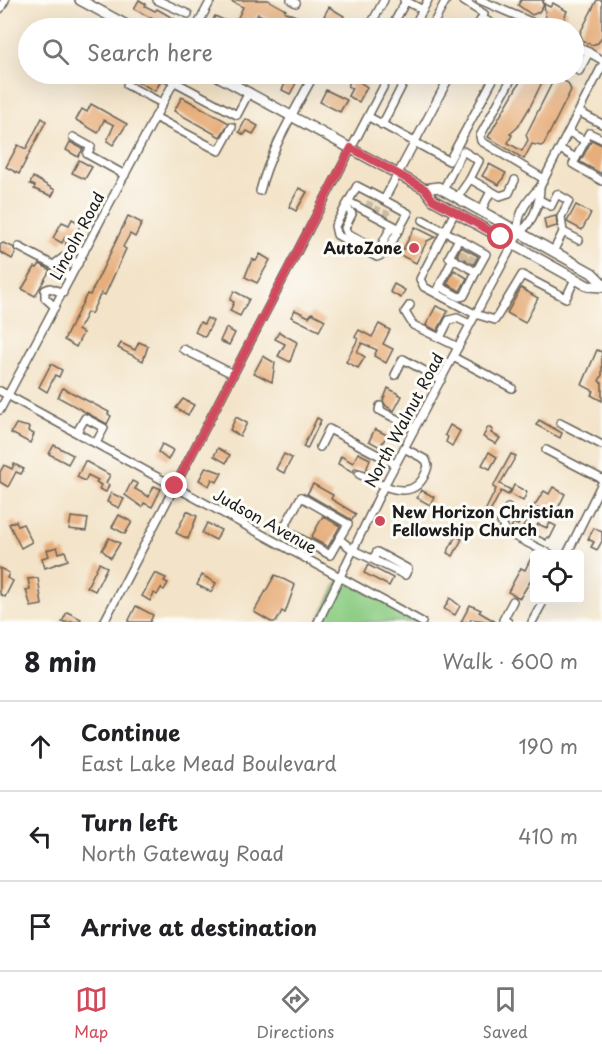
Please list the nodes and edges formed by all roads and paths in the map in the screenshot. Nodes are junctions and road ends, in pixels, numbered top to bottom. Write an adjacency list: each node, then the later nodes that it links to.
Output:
1 (5, 0): 11 (street)
2 (80, 0): 14 (main road)
3 (157, 0): 13 (street)
4 (211, 0): 15 (street)
5 (384, 0): 16 (street)
6 (405, 0): 12 (street); 17 (street)
7 (428, 0): 12 (street)
8 (446, 0): 19 (street)
9 (462, 0): 20 (street)
10 (480, 0): 21 (street)
11 (0, 9)
12 (423, 10): 18 (street)
13 (188, 14)
14 (113, 18)
15 (201, 18)
16 (374, 18)
17 (396, 18)
18 (419, 18)
19 (436, 18)
20 (482, 18)
21 (520, 18)
22 (584, 50): 23 (street)
23 (589, 52): 24 (street); 25 (street)
24 (602, 60)
25 (584, 64)
26 (602, 66): 27 (street, North Walnut Road)
27 (598, 82): 40 (street, North Walnut Road)
28 (172, 84): 39 (street, Lincoln Road)
29 (180, 84): 38 (street)
30 (309, 84): 41 (street)
31 (385, 84): 43 (street)
32 (403, 84): 45 (street)
33 (446, 84): 51 (street)
34 (491, 84): 51 (street)
35 (509, 84): 58 (street)
36 (127, 85): 39 (street)
37 (235, 85): 38 (main road)
38 (249, 92): 41 (main road)
39 (162, 103): 42 (street, Lincoln Road)
40 (579, 112): 44 (street); 47 (street, North Walnut Road)
41 (292, 116): 52 (main road); 64 (street)
42 (155, 117): 46 (street); 56 (street, Lincoln Road)
43 (369, 117): 45 (street); 52 (street)
44 (602, 124)
45 (382, 125): 51 (street)
46 (232, 127)
47 (568, 132): 50 (street); 53 (street, North Walnut Road)
48 (73, 137): 56 (street)
49 (602, 139): 50 (street)
50 (585, 141): 54 (street)
51 (415, 143): 55 (street)
52 (351, 148): 55 (main road); 101 (street)
53 (560, 149): 54 (street); 58 (street, North Walnut Road)
54 (576, 158): 60 (street)
55 (398, 174): 62 (main road); 68 (street)
56 (125, 175): 82 (street, Lincoln Road)
57 (470, 179): 63 (street); 65 (street); 66 (street)
58 (544, 179): 61 (street, North Walnut Road)
59 (515, 180): 65 (street)
60 (602, 181)
61 (540, 187): 67 (street, North Walnut Road); 76 (street, North Walnut Road)
62 (425, 189): 63 (main road); 71 (main road)
63 (443, 190): 66 (main road)
64 (260, 191)
65 (491, 191): 70 (street)
66 (457, 198): 70 (main road)
67 (540, 200): 75 (street); 76 (street, North Walnut Road)
68 (385, 202): 69 (street); 73 (street)
69 (347, 204): 73 (street); 73 (street)
70 (481, 211): 76 (main road)
71 (455, 212): 74 (street); 80 (main road)
72 (423, 220): 74 (street)
73 (400, 229)
74 (445, 231): 77 (street); 91 (street)
75 (563, 232): 78 (street); 83 (street)
76 (519, 233): 80 (street, North Walnut Road); 83 (main road)
77 (459, 239): 84 (street); 87 (street)
78 (579, 240)
79 (70, 244): 82 (street)
80 (513, 244): 89 (main road); 95 (street, North Walnut Road)
81 (19, 247): 86 (street)
82 (84, 252): 85 (street, Lincoln Road)
83 (553, 252): 90 (main road)
84 (458, 260): 87 (street); 91 (street)
85 (78, 264): 86 (street); 88 (street, Lincoln Road)
86 (57, 267): 88 (street)
87 (476, 272): 91 (street)
88 (70, 278): 92 (street, Lincoln Road)
89 (575, 279): 90 (main road); 95 (street)
90 (602, 285)
91 (438, 290): 95 (street)
92 (63, 293): 94 (street, Lincoln Road); 94 (street)
93 (410, 304): 97 (street)
94 (55, 308): 106 (street, Lincoln Road)
95 (475, 315): 96 (street, North Walnut Road)
96 (470, 324): 97 (street); 98 (street, North Walnut Road)
97 (440, 338): 98 (street)
98 (458, 347): 100 (street, North Walnut Road)
99 (183, 349): 101 (street)
100 (453, 357): 103 (street, North Walnut Road); 104 (street)
101 (233, 374): 120 (street)
102 (395, 375): 103 (street)
103 (441, 380): 110 (street, North Walnut Road)
104 (512, 388)
105 (0, 391): 106 (street, Judson Avenue)
106 (8, 395): 108 (street, Lincoln Road); 111 (street, Judson Avenue)
107 (380, 406): 110 (street)
108 (0, 410)
109 (560, 423): 113 (street)
110 (414, 428): 115 (street, North Walnut Road)
111 (77, 432): 112 (street, Judson Avenue); 112 (street)
112 (96, 443): 120 (street, Judson Avenue)
113 (602, 445)
114 (320, 447): 117 (street)
115 (404, 448): 117 (street, North Walnut Road); 121 (street)
116 (546, 450): 119 (street)
117 (395, 464): 121 (street, North Walnut Road)
118 (359, 474): 121 (street)
119 (602, 481): 126 (street)
120 (175, 486): 128 (street, Judson Avenue); 131 (street)
121 (384, 486): 124 (street, North Walnut Road)
122 (508, 508): 125 (street)
123 (339, 539): 123 (street); 124 (street)
124 (353, 550): 127 (street); 128 (street, North Walnut Road)
125 (540, 550)
126 (569, 550)
127 (373, 560): 127 (street)
128 (340, 578): 132 (street, North Walnut Road); 133 (street, Judson Avenue)
129 (513, 601): 134 (street)
130 (541, 604): 135 (street)
131 (104, 622)
132 (318, 622)
133 (422, 622)
134 (508, 622)
135 (532, 622)

